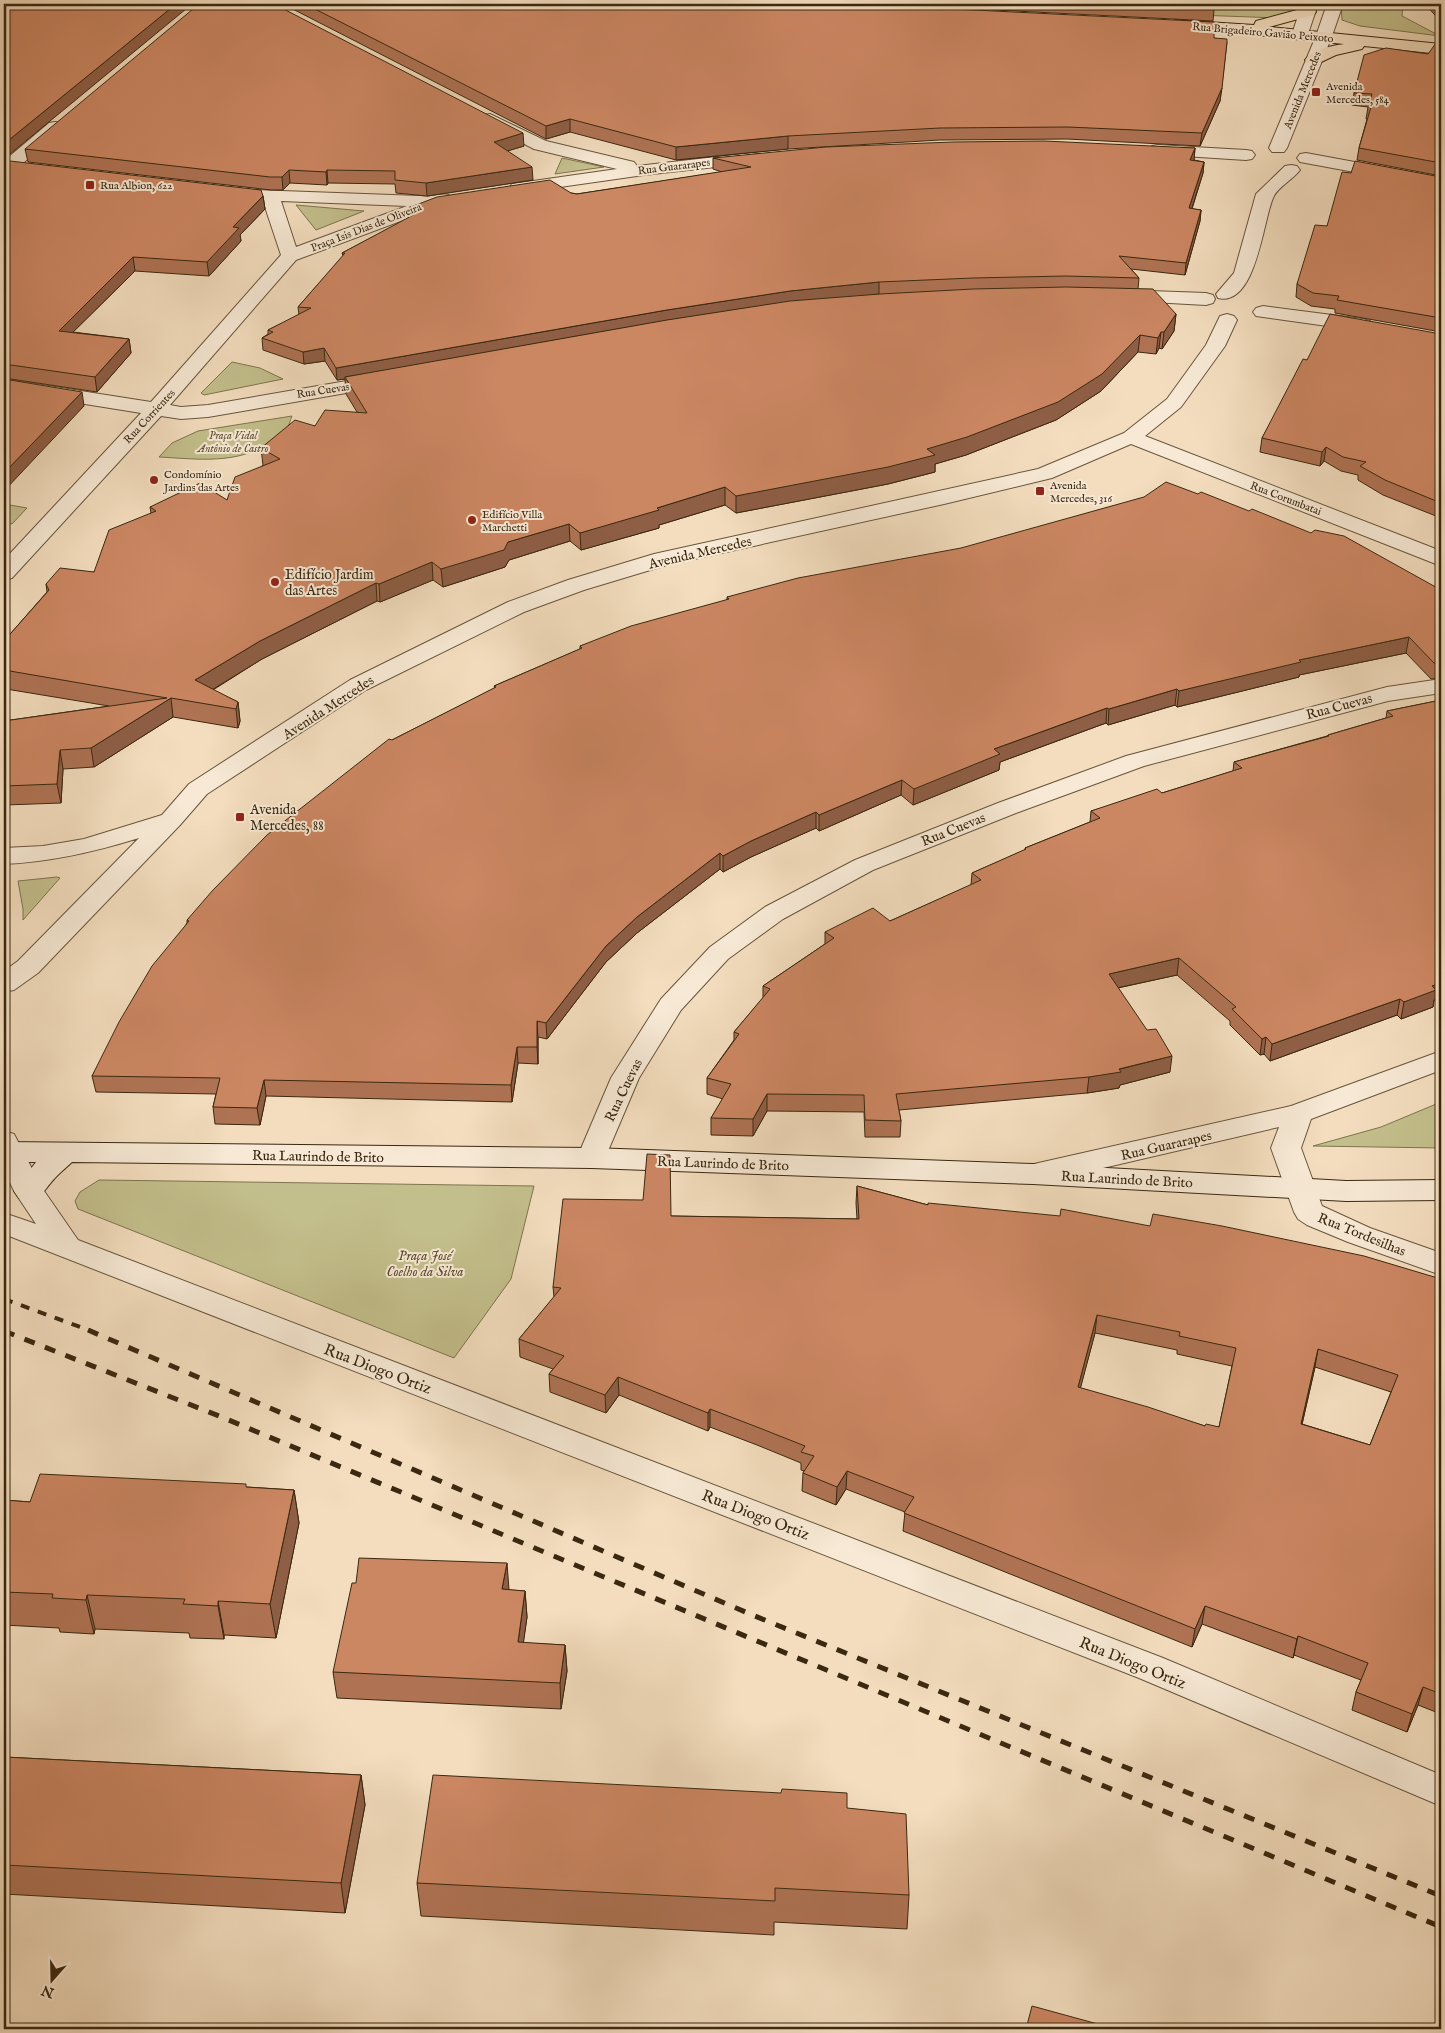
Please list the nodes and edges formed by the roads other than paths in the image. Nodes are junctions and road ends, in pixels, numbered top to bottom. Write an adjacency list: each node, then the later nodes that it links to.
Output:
1 (1335, 4): 6 (street, Avenida Mercedes)
2 (1309, 8): 4 (main road); 5 (street, Avenida Mercedes)
3 (1159, 24): 4 (main road, Rua Brigadeiro Gavião Peixoto)
4 (1242, 28): 5 (main road, Rua Brigadeiro Gavião Peixoto); 9 (main road)
5 (1300, 34): 6 (main road, Rua Brigadeiro Gavião Peixoto)
6 (1324, 36): 7 (main road, Rua Brigadeiro Gavião Peixoto); 9 (street, Avenida Mercedes)
7 (1385, 42): 8 (main road, Rua Brigadeiro Gavião Peixoto); 9 (main road)
8 (1441, 49)
9 (1314, 58): 12 (street, Avenida Mercedes)
10 (472, 110): 15 (street)
11 (67, 117): 17 (street)
12 (1278, 148): 16 (street); 18 (street)
13 (1137, 150): 18 (street)
14 (770, 157): 20 (street, Rua Guararapes)
15 (540, 158): 20 (street); 22 (street)
16 (1298, 166): 18 (street); 21 (street); 25 (street)
17 (5, 167): 19 (street)
18 (1258, 167): 25 (street)
19 (34, 169)
20 (644, 170): 22 (street, Rua Guararapes)
21 (1441, 183)
22 (522, 188): 23 (street, Rua Guararapes)
23 (505, 190)
24 (239, 193): 27 (street, Praça Isis Dias de Oliveira)
25 (1265, 194): 30 (street)
26 (461, 196): 28 (street)
27 (271, 197): 28 (street, Praça Isis Dias de Oliveira); 29 (street)
28 (433, 202): 29 (street, Praça Isis Dias de Oliveira)
29 (290, 256): 40 (street, Rua Corrientes)
30 (1243, 274): 31 (street); 33 (street)
31 (1225, 294): 33 (street); 34 (street)
32 (1106, 296): 34 (street)
33 (1248, 298): 35 (street)
34 (1204, 304): 36 (street)
35 (1263, 312): 36 (street); 37 (street)
36 (1227, 320): 41 (street, Avenida Mercedes)
37 (1380, 328)
38 (396, 378): 40 (street, Rua Cuevas)
39 (4, 385): 40 (street, Rua Cuevas)
40 (155, 409): 43 (street, Rua Corrientes)
41 (1131, 437): 42 (street, Rua Corumbatai); 45 (street, Avenida Mercedes)
42 (1441, 559)
43 (4, 573)
44 (1441, 686): 52 (street, Rua Cuevas)
45 (171, 820): 46 (street); 47 (street, Avenida Mercedes)
46 (4, 856)
47 (4, 984)
48 (1441, 1060): 49 (street, Rua Guararapes)
49 (1299, 1113): 53 (street, Rua Guararapes); 54 (street)
50 (5, 1145): 51 (street, Rua Laurindo de Brito); 56 (street)
51 (65, 1153): 52 (street, Rua Laurindo de Brito); 56 (street)
52 (592, 1158): 53 (street, Rua Laurindo de Brito)
53 (1033, 1174): 54 (street, Rua Laurindo de Brito)
54 (1299, 1187): 55 (street, Rua Laurindo de Brito); 59 (street, Rua Tordesilhas)
55 (1441, 1190)
56 (29, 1191): 58 (street)
57 (4, 1223): 58 (street, Rua Diogo Ortiz)
58 (67, 1247): 60 (street, Rua Diogo Ortiz)
59 (1441, 1264)
60 (1441, 1791)

